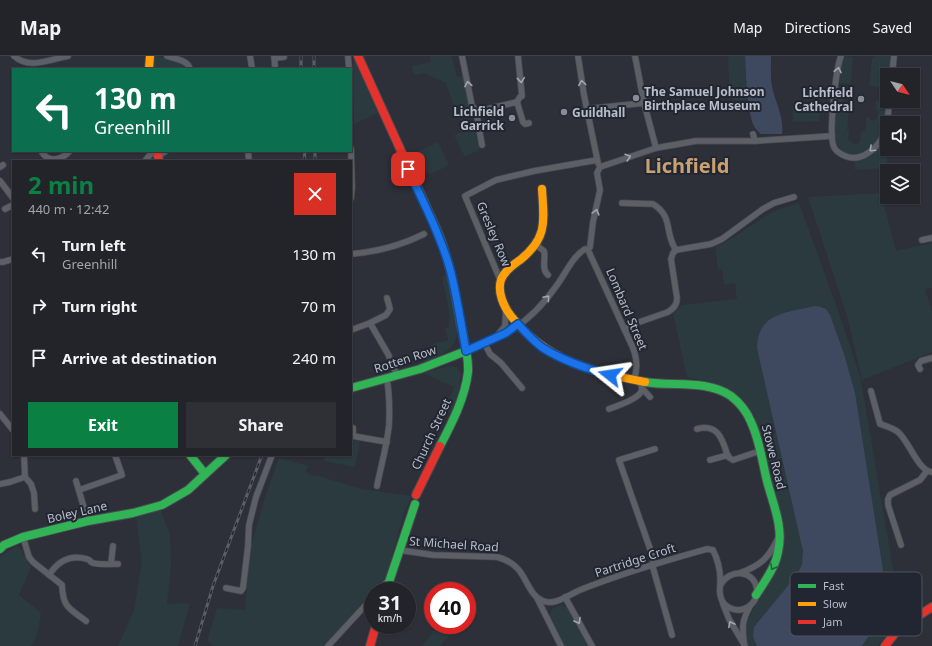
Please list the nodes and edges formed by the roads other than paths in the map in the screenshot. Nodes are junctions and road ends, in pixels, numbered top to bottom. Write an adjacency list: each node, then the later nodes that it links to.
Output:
1 (14, 56): 2 (street)
2 (64, 56)
3 (150, 56): 17 (street)
4 (167, 56): 18 (street)
5 (250, 56): 19 (street)
6 (348, 56): 20 (street)
7 (358, 56): 65 (street, Church Street)
8 (462, 56): 26 (street, one-way to 8)
9 (518, 56): 22 (street, one-way to 22)
10 (578, 56): 25 (street, one-way to 10)
11 (635, 56): 23 (street)
12 (841, 56): 29 (street, one-way to 12)
13 (894, 56): 21 (street)
14 (275, 57): 15 (street); 16 (street)
15 (284, 57)
16 (275, 66)
17 (149, 68)
18 (190, 68)
19 (252, 68)
20 (349, 68)
21 (893, 68)
22 (517, 102): 26 (street); 27 (street)
23 (644, 103): 25 (street); 32 (street)
24 (888, 108): 29 (street, one-way to 29)
25 (586, 109): 37 (street)
26 (476, 110): 31 (street)
27 (529, 123)
28 (753, 134): 30 (street)
29 (832, 136): 30 (street)
30 (755, 141): 32 (street)
31 (482, 145)
32 (656, 148): 38 (street, one-way to 32)
33 (42, 152): 34 (street)
34 (69, 152)
35 (156, 155): 36 (street)
36 (147, 160)
37 (597, 160): 38 (street); 56 (street, Gresley Row)
38 (600, 167): 50 (street, one-way to 38)
39 (0, 181): 41 (street)
40 (542, 189): 49 (street)
41 (12, 197)
42 (794, 197): 51 (street)
43 (622, 203): 51 (street)
44 (12, 206): 45 (street)
45 (6, 209)
46 (424, 234): 52 (street)
47 (932, 238): 48 (street)
48 (922, 240)
49 (536, 245): 55 (street); 56 (street)
50 (588, 250): 60 (street, one-way to 50); 62 (street, Lombard Street)
51 (676, 250): 62 (street)
52 (352, 254)
53 (12, 259): 54 (street)
54 (0, 262)
55 (548, 275)
56 (501, 282): 58 (street, Gresley Row)
57 (386, 298): 59 (street)
58 (506, 308): 60 (street, Gresley Row); 63 (street)
59 (370, 323): 61 (street); 68 (street)
60 (518, 324): 63 (street); 70 (street, Stowe Road)
61 (352, 330)
62 (626, 330): 70 (street, Lombard Street)
63 (493, 340): 64 (street)
64 (485, 344): 65 (street); 72 (street)
65 (466, 351): 68 (street, Rotten Row); 105 (street, Church Street)
66 (932, 358): 67 (street)
67 (920, 369)
68 (396, 375): 69 (street, Rotten Row)
69 (387, 378): 71 (street, Rotten Row); 81 (street)
70 (635, 380): 73 (street); 83 (street, Stowe Road)
71 (352, 388)
72 (522, 388)
73 (642, 388): 75 (street); 76 (street)
74 (871, 391): 91 (street)
75 (650, 397)
76 (608, 409)
77 (0, 414): 79 (street)
78 (354, 428): 81 (street)
79 (12, 429)
80 (697, 429): 84 (street)
81 (387, 442): 96 (street)
82 (655, 449): 106 (street)
83 (760, 451): 84 (street); 100 (street, Stowe Road)
84 (728, 455): 90 (street)
85 (24, 456): 93 (street)
86 (115, 456): 97 (street)
87 (190, 456): 92 (street)
88 (225, 456): 92 (street, Boley Lane)
89 (272, 456): 117 (street)
90 (710, 460)
91 (930, 471): 102 (street)
92 (205, 474): 99 (street, Boley Lane)
93 (26, 477): 95 (street); 98 (street)
94 (76, 481): 97 (street)
95 (0, 484)
96 (377, 486)
97 (79, 490): 99 (street)
98 (35, 509)
99 (88, 521): 101 (street, Boley Lane)
100 (779, 536): 110 (street); 118 (street, Stowe Road, one-way to 118)
101 (23, 537): 104 (street, Boley Lane); 111 (street)
102 (901, 545)
103 (113, 546): 107 (street)
104 (0, 549)
105 (399, 550): 113 (street, Church Street); 120 (street, St Michael Road)
106 (654, 563): 109 (street, Partridge Croft); 119 (street, Partridge Croft); 128 (street)
107 (111, 564): 108 (street); 111 (street)
108 (118, 564)
109 (719, 566): 112 (street); 116 (street)
110 (740, 573): 112 (street); 118 (street)
111 (49, 575): 126 (street)
112 (730, 575): 116 (street)
113 (390, 579): 114 (street); 115 (street, Church Street)
114 (387, 582)
115 (389, 582)
116 (720, 586): 121 (street)
117 (226, 588)
118 (756, 595): 122 (street)
119 (565, 597): 120 (street); 134 (street, one-way to 134)
120 (537, 598): 133 (street, St Michael Road)
121 (722, 602): 122 (street); 130 (street, one-way to 121)
122 (750, 606): 130 (street)
123 (364, 607): 131 (street)
124 (932, 607): 125 (street)
125 (922, 613)
126 (86, 621)
127 (373, 634): 132 (street)
128 (672, 635)
129 (893, 636): 135 (street)
130 (745, 645)
131 (328, 646)
132 (370, 646)
133 (561, 646)
134 (592, 646)
135 (885, 646)

